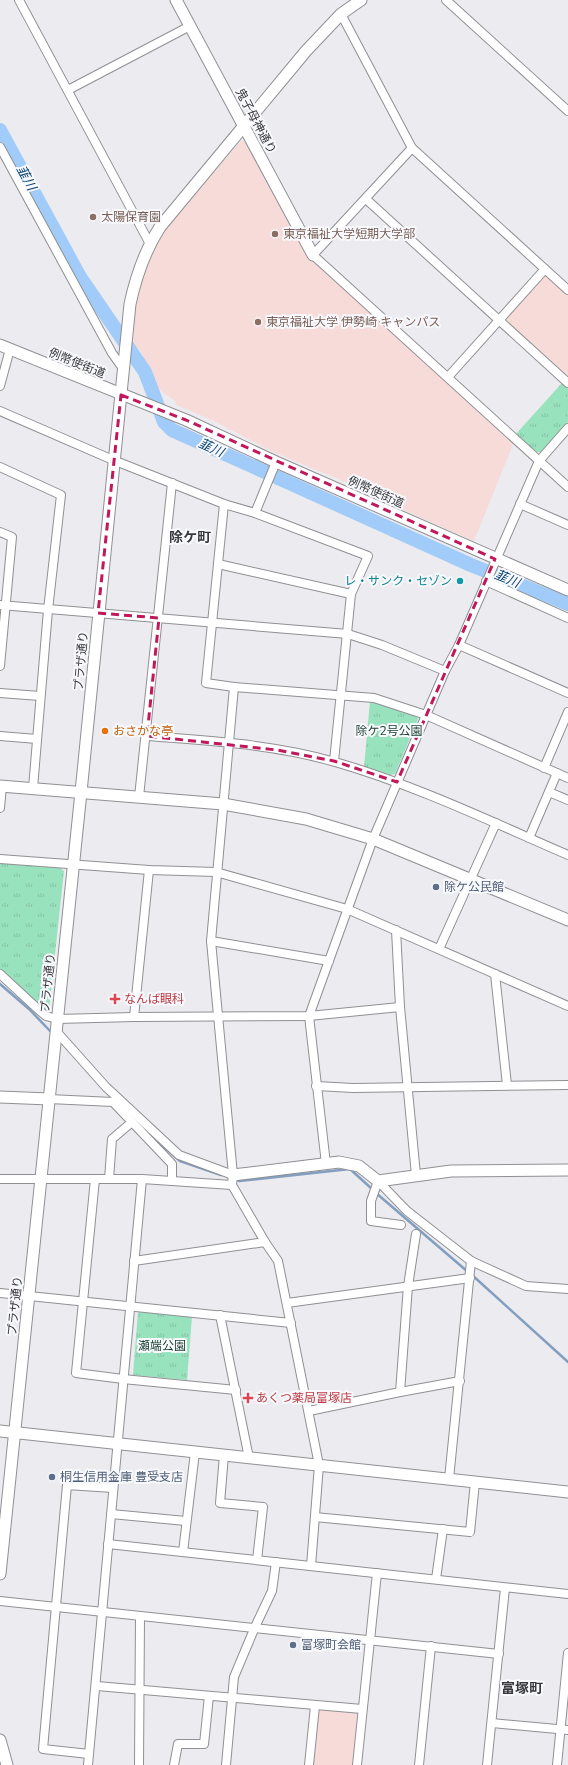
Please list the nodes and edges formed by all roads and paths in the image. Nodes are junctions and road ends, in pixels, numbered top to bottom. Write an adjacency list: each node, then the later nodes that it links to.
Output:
1 (19, 0): 7 (street)
2 (176, 0): 6 (street, 鬼子母神通り)
3 (361, 0): 5 (street, プラザ通り)
4 (446, 0): 8 (street)
5 (341, 14): 9 (street, プラザ通り); 11 (street)
6 (190, 26): 7 (street); 9 (street, 鬼子母神通り)
7 (68, 90): 13 (street)
8 (568, 111)
9 (244, 127): 13 (street, プラザ通り); 14 (street, 鬼子母神通り)
10 (0, 148): 19 (street)
11 (412, 148): 12 (street); 15 (street)
12 (366, 199): 14 (street); 17 (street)
13 (150, 244): 19 (street, プラザ通り)
14 (313, 255): 20 (street)
15 (545, 269): 16 (street); 17 (street)
16 (568, 290)
17 (500, 321): 20 (street); 21 (street)
18 (5, 347): 22 (street); 23 (street, 例幣使街道)
19 (124, 370): 23 (street, プラザ通り)
20 (448, 378): 27 (street)
21 (568, 384)
22 (0, 386)
23 (121, 395): 26 (street, プラザ通り); 28 (street, 例幣使街道)
24 (0, 411): 26 (street)
25 (568, 428): 27 (street)
26 (113, 460): 30 (street); 44 (street, プラザ通り)
27 (539, 461): 31 (street); 33 (street)
28 (276, 462): 34 (street); 37 (street, 例幣使街道)
29 (0, 467): 43 (street)
30 (172, 483): 32 (street); 45 (street)
31 (568, 487)
32 (224, 504): 34 (street); 38 (street)
33 (520, 504): 35 (street); 37 (street)
34 (255, 513): 41 (street)
35 (568, 525)
36 (0, 532): 42 (street)
37 (495, 559): 39 (street); 40 (street, 例幣使街道)
38 (218, 564): 41 (street); 47 (street)
39 (486, 581): 46 (street); 49 (street)
40 (568, 590)
41 (350, 594): 48 (street)
42 (3, 605): 43 (street); 50 (street)
43 (48, 610): 44 (street); 57 (street)
44 (98, 614): 45 (street); 71 (street, プラザ通り)
45 (159, 618): 47 (street); 61 (street)
46 (568, 618)
47 (212, 623): 48 (street); 53 (street)
48 (348, 634): 52 (street); 56 (street)
49 (459, 645): 52 (street); 55 (street)
50 (1, 650): 51 (street)
51 (0, 666)
52 (445, 671): 59 (street)
53 (234, 687): 56 (street); 63 (street)
54 (0, 693): 57 (street)
55 (568, 693)
56 (341, 695): 59 (street); 64 (street)
57 (40, 696): 62 (street)
58 (568, 712): 65 (street)
59 (426, 715): 65 (street); 68 (street)
60 (0, 736): 62 (street)
61 (147, 736): 63 (street); 73 (street)
62 (36, 739): 70 (street)
63 (229, 742): 64 (street); 75 (street)
64 (334, 761): 68 (street)
65 (544, 768): 66 (street)
66 (557, 773): 67 (street); 72 (street)
67 (568, 778)
68 (397, 782): 77 (street); 79 (street)
69 (1, 786): 70 (street); 76 (street)
70 (33, 788): 71 (street)
71 (81, 792): 73 (street); 82 (street, プラザ通り)
72 (549, 792): 74 (street); 78 (street)
73 (139, 797): 75 (street)
74 (568, 800)
75 (223, 804): 79 (street); 84 (street)
76 (0, 808)
77 (496, 823): 78 (street); 85 (street)
78 (529, 838): 80 (street)
79 (373, 839): 85 (street); 86 (street)
80 (568, 855)
81 (0, 859): 82 (street)
82 (73, 864): 83 (street); 99 (street, プラザ通り)
83 (149, 870): 84 (street); 98 (street)
84 (216, 872): 86 (street); 89 (street)
85 (470, 880): 87 (street); 90 (street)
86 (347, 909): 88 (street); 91 (street)
87 (568, 920)
88 (396, 930): 90 (street); 95 (street)
89 (211, 941): 91 (street); 96 (street)
90 (439, 949): 93 (street)
91 (328, 961): 97 (street)
92 (0, 974): 99 (street)
93 (495, 974): 94 (street); 100 (street)
94 (568, 1006)
95 (400, 1007): 97 (street); 103 (street)
96 (217, 1016): 97 (street); 98 (street); 115 (street)
97 (309, 1016): 102 (street)
98 (134, 1017): 99 (street)
99 (56, 1025): 105 (street, プラザ通り); 115 (street)
100 (507, 1085): 101 (street); 103 (street)
101 (568, 1085)
102 (316, 1086): 103 (street); 107 (street)
103 (408, 1087): 109 (street)
104 (0, 1097): 105 (street)
105 (49, 1099): 106 (street); 110 (street, プラザ通り)
106 (132, 1122): 113 (street); 116 (street)
107 (326, 1164): 115 (street); 117 (street)
108 (568, 1170): 109 (street)
109 (416, 1175): 117 (street)
110 (42, 1178): 111 (street); 112 (street); 127 (street, プラザ通り)
111 (95, 1178): 113 (street); 128 (street)
112 (0, 1179)
113 (109, 1179): 114 (street)
114 (142, 1179): 116 (street); 121 (street)
115 (232, 1180): 116 (street); 120 (street)
116 (172, 1181)
117 (378, 1181): 118 (street); 122 (street)
118 (401, 1225)
119 (416, 1234): 124 (street)
120 (265, 1242): 121 (street); 129 (street)
121 (134, 1261): 130 (street)
122 (471, 1261): 123 (street); 125 (street)
123 (470, 1278): 124 (street); 134 (street)
124 (408, 1286): 129 (street); 136 (street)
125 (568, 1289)
126 (0, 1294): 127 (street)
127 (29, 1296): 128 (street); 139 (street, プラザ通り)
128 (83, 1302): 130 (street); 133 (street)
129 (287, 1303): 132 (street)
130 (130, 1307): 131 (street); 133 (street)
131 (220, 1315): 132 (street); 135 (street)
132 (291, 1323): 137 (street)
133 (123, 1379): 135 (street); 140 (street)
134 (460, 1381): 136 (street); 145 (street)
135 (236, 1390): 143 (street)
136 (400, 1392): 137 (street)
137 (309, 1411): 144 (street)
138 (0, 1431): 139 (street)
139 (15, 1433): 140 (street); 153 (street, プラザ通り)
140 (117, 1444): 141 (street); 147 (street)
141 (195, 1452): 142 (street); 151 (street)
142 (224, 1455): 143 (street); 156 (street)
143 (249, 1458): 144 (street)
144 (319, 1466): 145 (street); 150 (street)
145 (449, 1479): 146 (street)
146 (475, 1482): 148 (street); 152 (street)
147 (113, 1488): 149 (street); 165 (street)
148 (568, 1492)
149 (111, 1514): 151 (street); 154 (street)
150 (315, 1517): 152 (street); 158 (street)
151 (186, 1521): 155 (street)
152 (443, 1529): 161 (street)
153 (2, 1538): 160 (street, プラザ通り)
154 (108, 1544): 155 (street); 166 (street)
155 (183, 1552): 156 (street)
156 (257, 1560): 157 (street)
157 (276, 1562): 158 (street); 168 (street)
158 (311, 1566): 159 (street)
159 (377, 1573): 161 (street); 169 (street)
160 (0, 1574)
161 (436, 1579): 162 (street)
162 (505, 1588): 163 (street); 172 (street)
163 (568, 1594)
164 (0, 1601): 165 (street)
165 (57, 1607): 166 (street); 182 (street)
166 (101, 1612): 167 (street); 173 (street)
167 (140, 1616): 168 (street); 174 (street)
168 (255, 1627): 169 (street); 176 (street)
169 (371, 1639): 170 (street); 178 (street)
170 (431, 1646): 172 (street); 190 (street)
171 (568, 1653): 180 (street)
172 (499, 1654): 179 (street)
173 (97, 1686): 174 (street); 182 (street)
174 (139, 1690): 175 (street); 185 (street)
175 (209, 1696): 176 (street); 186 (street)
176 (232, 1697): 177 (street); 187 (street)
177 (315, 1706): 178 (street); 188 (street)
178 (362, 1709): 189 (street)
179 (492, 1723): 180 (street); 191 (street)
180 (564, 1730): 192 (street)
181 (0, 1740): 183 (street)
182 (89, 1754): 184 (street)
183 (6, 1765)
184 (88, 1765)
185 (139, 1765)
186 (174, 1765)
187 (226, 1765)
188 (309, 1765)
189 (357, 1765)
190 (419, 1765)
191 (488, 1765)
192 (557, 1765)

